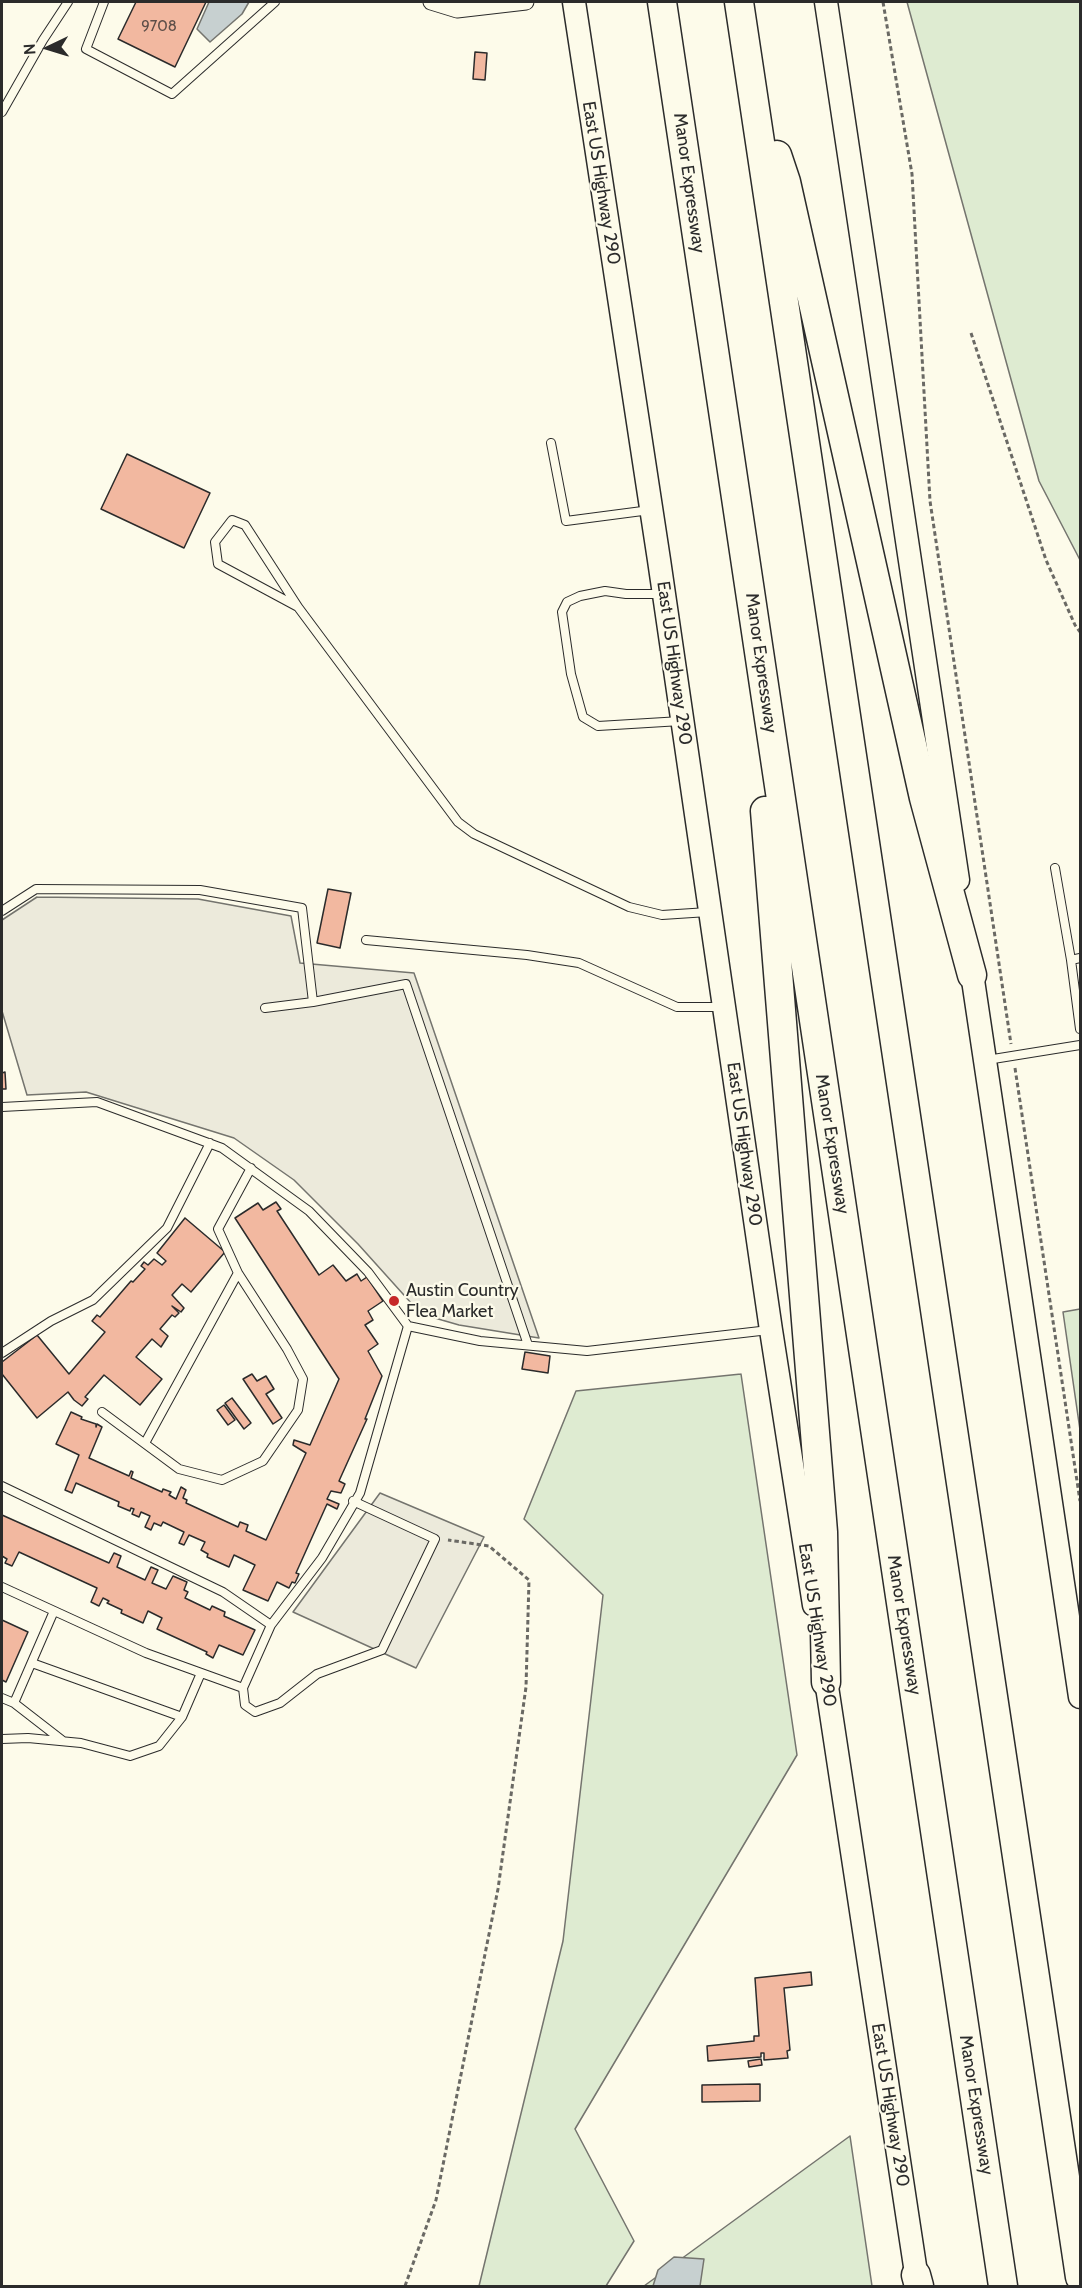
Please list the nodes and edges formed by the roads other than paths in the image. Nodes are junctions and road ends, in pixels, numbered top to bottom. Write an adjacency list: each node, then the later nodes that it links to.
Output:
1 (68, 2): 11 (lane)
2 (104, 2): 3 (lane)
3 (275, 2)
4 (431, 2): 5 (street)
5 (526, 2)
6 (574, 2): 13 (main road, East US Highway 290)
7 (662, 2): 16 (highway, Manor Expressway)
8 (739, 2): 10 (highway)
9 (826, 2): 24 (main road)
10 (748, 57): 24 (highway); 56 (highway)
11 (2, 112)
12 (551, 443): 13 (lane)
13 (651, 510): 14 (main road, East US Highway 290)
14 (664, 594): 17 (main road, East US Highway 290); 17 (lane)
15 (298, 607): 15 (lane); 20 (lane)
16 (765, 695): 48 (highway); 58 (highway, Manor Expressway)
17 (682, 720): 20 (main road, East US Highway 290)
18 (1055, 868): 23 (lane)
19 (2, 911): 25 (lane)
20 (710, 912): 26 (main road, East US Highway 290)
21 (366, 940): 26 (lane)
22 (1080, 958): 23 (lane)
23 (1071, 960): 28 (lane)
24 (972, 975): 30 (main road)
25 (313, 1002): 27 (lane); 37 (lane)
26 (724, 1007): 36 (main road, East US Highway 290)
27 (265, 1008)
28 (1080, 1029)
29 (1080, 1045): 30 (lane)
30 (985, 1060): 50 (main road)
31 (2, 1107): 32 (lane)
32 (210, 1143): 33 (lane); 38 (lane)
33 (251, 1168): 34 (lane); 35 (lane)
34 (238, 1273): 40 (lane); 40 (lane)
35 (408, 1326): 37 (lane); 42 (lane)
36 (771, 1330): 37 (lane); 48 (main road, East US Highway 290)
37 (528, 1345)
38 (2, 1353)
39 (102, 1412): 40 (lane)
40 (145, 1443)
41 (2, 1486): 45 (lane)
42 (353, 1502): 45 (lane); 49 (lane)
43 (2, 1587): 44 (lane)
44 (54, 1611): 46 (lane); 47 (lane)
45 (271, 1625): 49 (lane)
46 (32, 1663): 52 (lane); 53 (lane)
47 (201, 1673): 49 (lane); 53 (lane)
48 (826, 1682): 57 (main road, East US Highway 290)
49 (243, 1688)
50 (1080, 1697)
51 (2, 1698): 52 (lane)
52 (14, 1703): 55 (lane)
53 (182, 1717): 55 (lane)
54 (2, 1739): 55 (lane)
55 (65, 1742)
56 (1080, 2277)
57 (918, 2283)
58 (1003, 2286)

